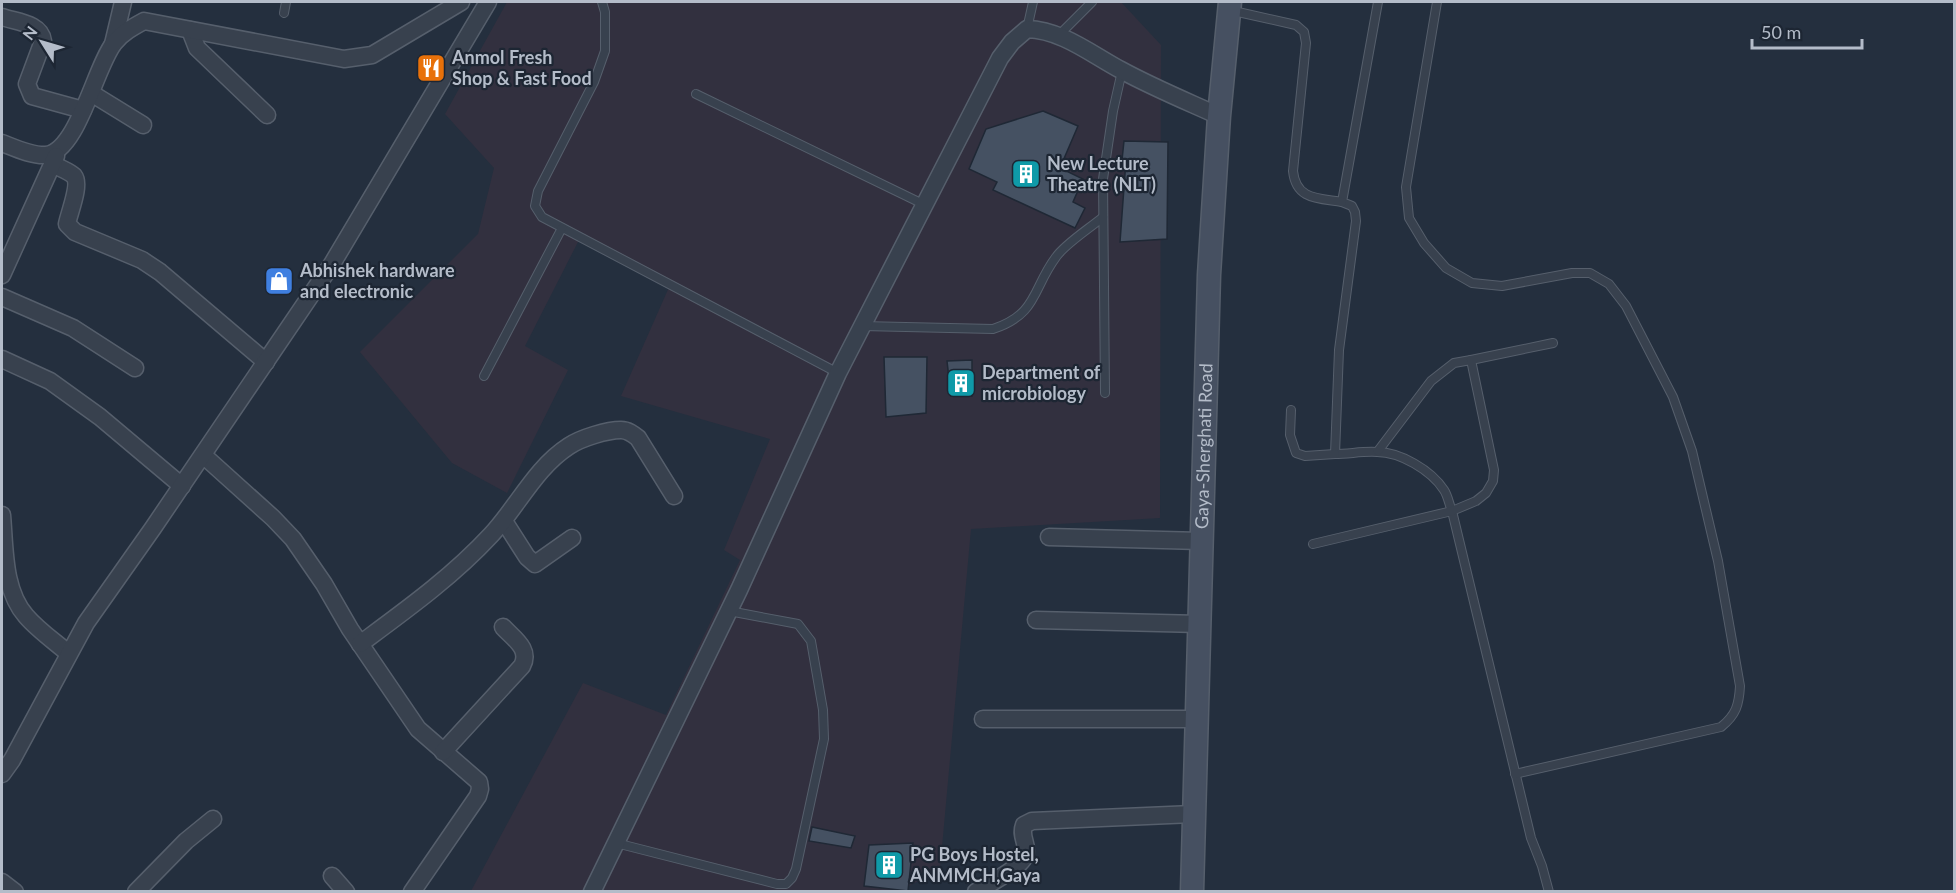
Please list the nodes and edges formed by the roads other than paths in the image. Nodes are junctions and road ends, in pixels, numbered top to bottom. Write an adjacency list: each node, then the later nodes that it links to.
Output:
1 (123, 2): 16 (street)
2 (286, 2): 11 (lane)
3 (461, 2): 14 (street)
4 (488, 2): 36 (street)
5 (602, 2): 29 (lane)
6 (1033, 2): 13 (lane)
7 (1092, 2): 15 (lane)
8 (1378, 2): 26 (lane)
9 (1437, 2): 65 (lane)
10 (1230, 6): 22 (main road, Gaya-Sherghati Road); 26 (lane)
11 (284, 13)
12 (2, 17): 20 (street)
13 (1028, 29): 15 (street); 27 (street)
14 (190, 30): 16 (street); 21 (street)
15 (1058, 36): 17 (street)
16 (113, 44): 18 (street)
17 (1122, 71): 22 (street); 28 (lane)
18 (91, 93): 20 (street); 23 (street)
19 (696, 94): 27 (lane)
20 (83, 110): 25 (street)
21 (267, 116)
22 (1219, 116): 52 (main road, Gaya-Sherghati Road)
23 (143, 125)
24 (2, 143): 25 (street)
25 (56, 157): 30 (street); 36 (street)
26 (1342, 202): 43 (lane)
27 (925, 205): 32 (street)
28 (1103, 217): 32 (lane); 40 (lane)
29 (562, 228): 38 (lane); 39 (lane)
30 (2, 275)
31 (2, 297): 37 (street)
32 (862, 326): 38 (street)
33 (1553, 343): 35 (lane)
34 (2, 359): 45 (street)
35 (1471, 360): 42 (lane); 47 (lane)
36 (266, 362): 44 (street)
37 (135, 368)
38 (838, 373): 54 (street)
39 (484, 376)
40 (1105, 393)
41 (1291, 410): 43 (lane)
42 (1378, 452): 43 (lane); 47 (lane)
43 (1335, 454)
44 (203, 455): 45 (street); 58 (street)
45 (182, 486): 59 (street)
46 (674, 496): 49 (street)
47 (1452, 511): 53 (lane); 65 (lane)
48 (2, 515): 59 (street)
49 (504, 521): 51 (street); 58 (street)
50 (1049, 537): 52 (street)
51 (572, 538)
52 (1201, 541): 56 (main road, Gaya-Sherghati Road)
53 (1313, 544)
54 (729, 611): 68 (street); 68 (lane)
55 (1036, 621): 56 (street)
56 (1200, 624): 61 (main road, Gaya-Sherghati Road)
57 (503, 627): 62 (street)
58 (360, 644): 62 (street)
59 (68, 653): 63 (street)
60 (983, 719): 61 (street)
61 (1197, 719): 66 (main road, Gaya-Sherghati Road)
62 (443, 752): 74 (street)
63 (7, 760): 64 (street)
64 (2, 774)
65 (1515, 774): 78 (lane)
66 (1193, 814): 76 (street); 77 (main road, Gaya-Sherghati Road)
67 (213, 819): 72 (street)
68 (616, 843): 75 (street)
69 (332, 876): 73 (street)
70 (2, 882): 71 (street)
71 (15, 891)
72 (136, 891)
73 (346, 891)
74 (412, 891)
75 (592, 891)
76 (976, 891)
77 (1191, 891)
78 (1549, 891)

